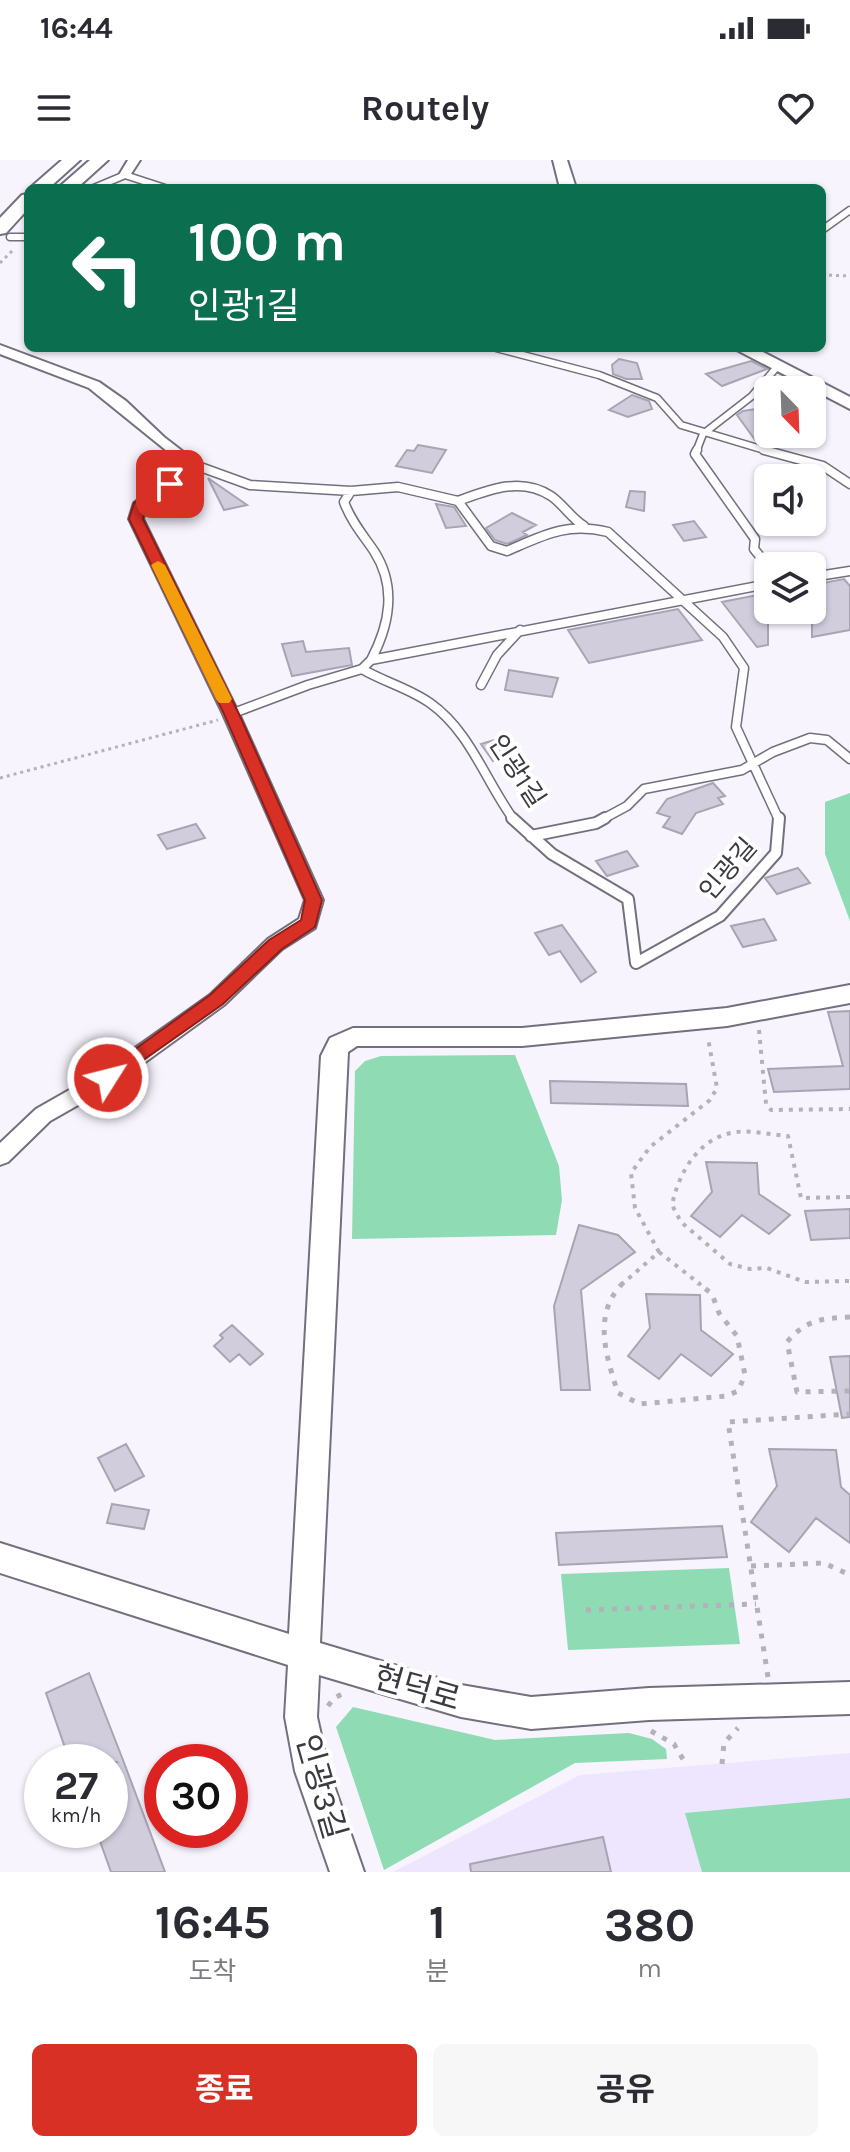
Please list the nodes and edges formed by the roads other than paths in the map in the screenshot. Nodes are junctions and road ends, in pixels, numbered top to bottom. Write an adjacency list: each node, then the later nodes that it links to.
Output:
1 (72, 160): 6 (main road)
2 (100, 160): 7 (main road)
3 (134, 160): 5 (street)
4 (560, 160): 10 (main road)
5 (125, 175): 8 (lane); 9 (lane)
6 (44, 184)
7 (72, 184)
8 (104, 184)
9 (153, 184)
10 (567, 184)
11 (24, 207): 14 (main road)
12 (850, 210): 13 (lane)
13 (826, 227)
14 (9, 236)
15 (0, 349): 21 (street)
16 (518, 352): 20 (lane)
17 (749, 352): 18 (main road)
18 (776, 368): 19 (main road); 20 (lane)
19 (850, 404)
20 (703, 434): 22 (lane); 26 (lane)
21 (192, 464): 23 (lane); 35 (street)
22 (850, 484)
23 (351, 491): 24 (lane); 32 (lane)
24 (458, 501): 25 (lane); 25 (lane)
25 (584, 526): 30 (lane)
26 (756, 552)
27 (850, 571): 28 (lane)
28 (826, 575)
29 (754, 587): 30 (lane)
30 (684, 602): 31 (lane); 37 (lane, 인광길)
31 (522, 629): 32 (lane); 34 (lane)
32 (371, 660): 33 (lane)
33 (362, 669): 35 (lane); 38 (lane, 인광1길)
34 (481, 685)
35 (231, 714): 41 (street)
36 (850, 759): 37 (lane)
37 (754, 765): 38 (lane); 39 (lane, 인광길)
38 (531, 836): 39 (lane, 인광1길)
39 (636, 963)
40 (850, 994): 43 (street, 인광3길)
41 (0, 1156)
42 (0, 1558): 43 (street, 현덕로)
43 (304, 1654): 44 (street, 현덕로); 45 (street, 인광3길)
44 (850, 1698)
45 (347, 1872)

